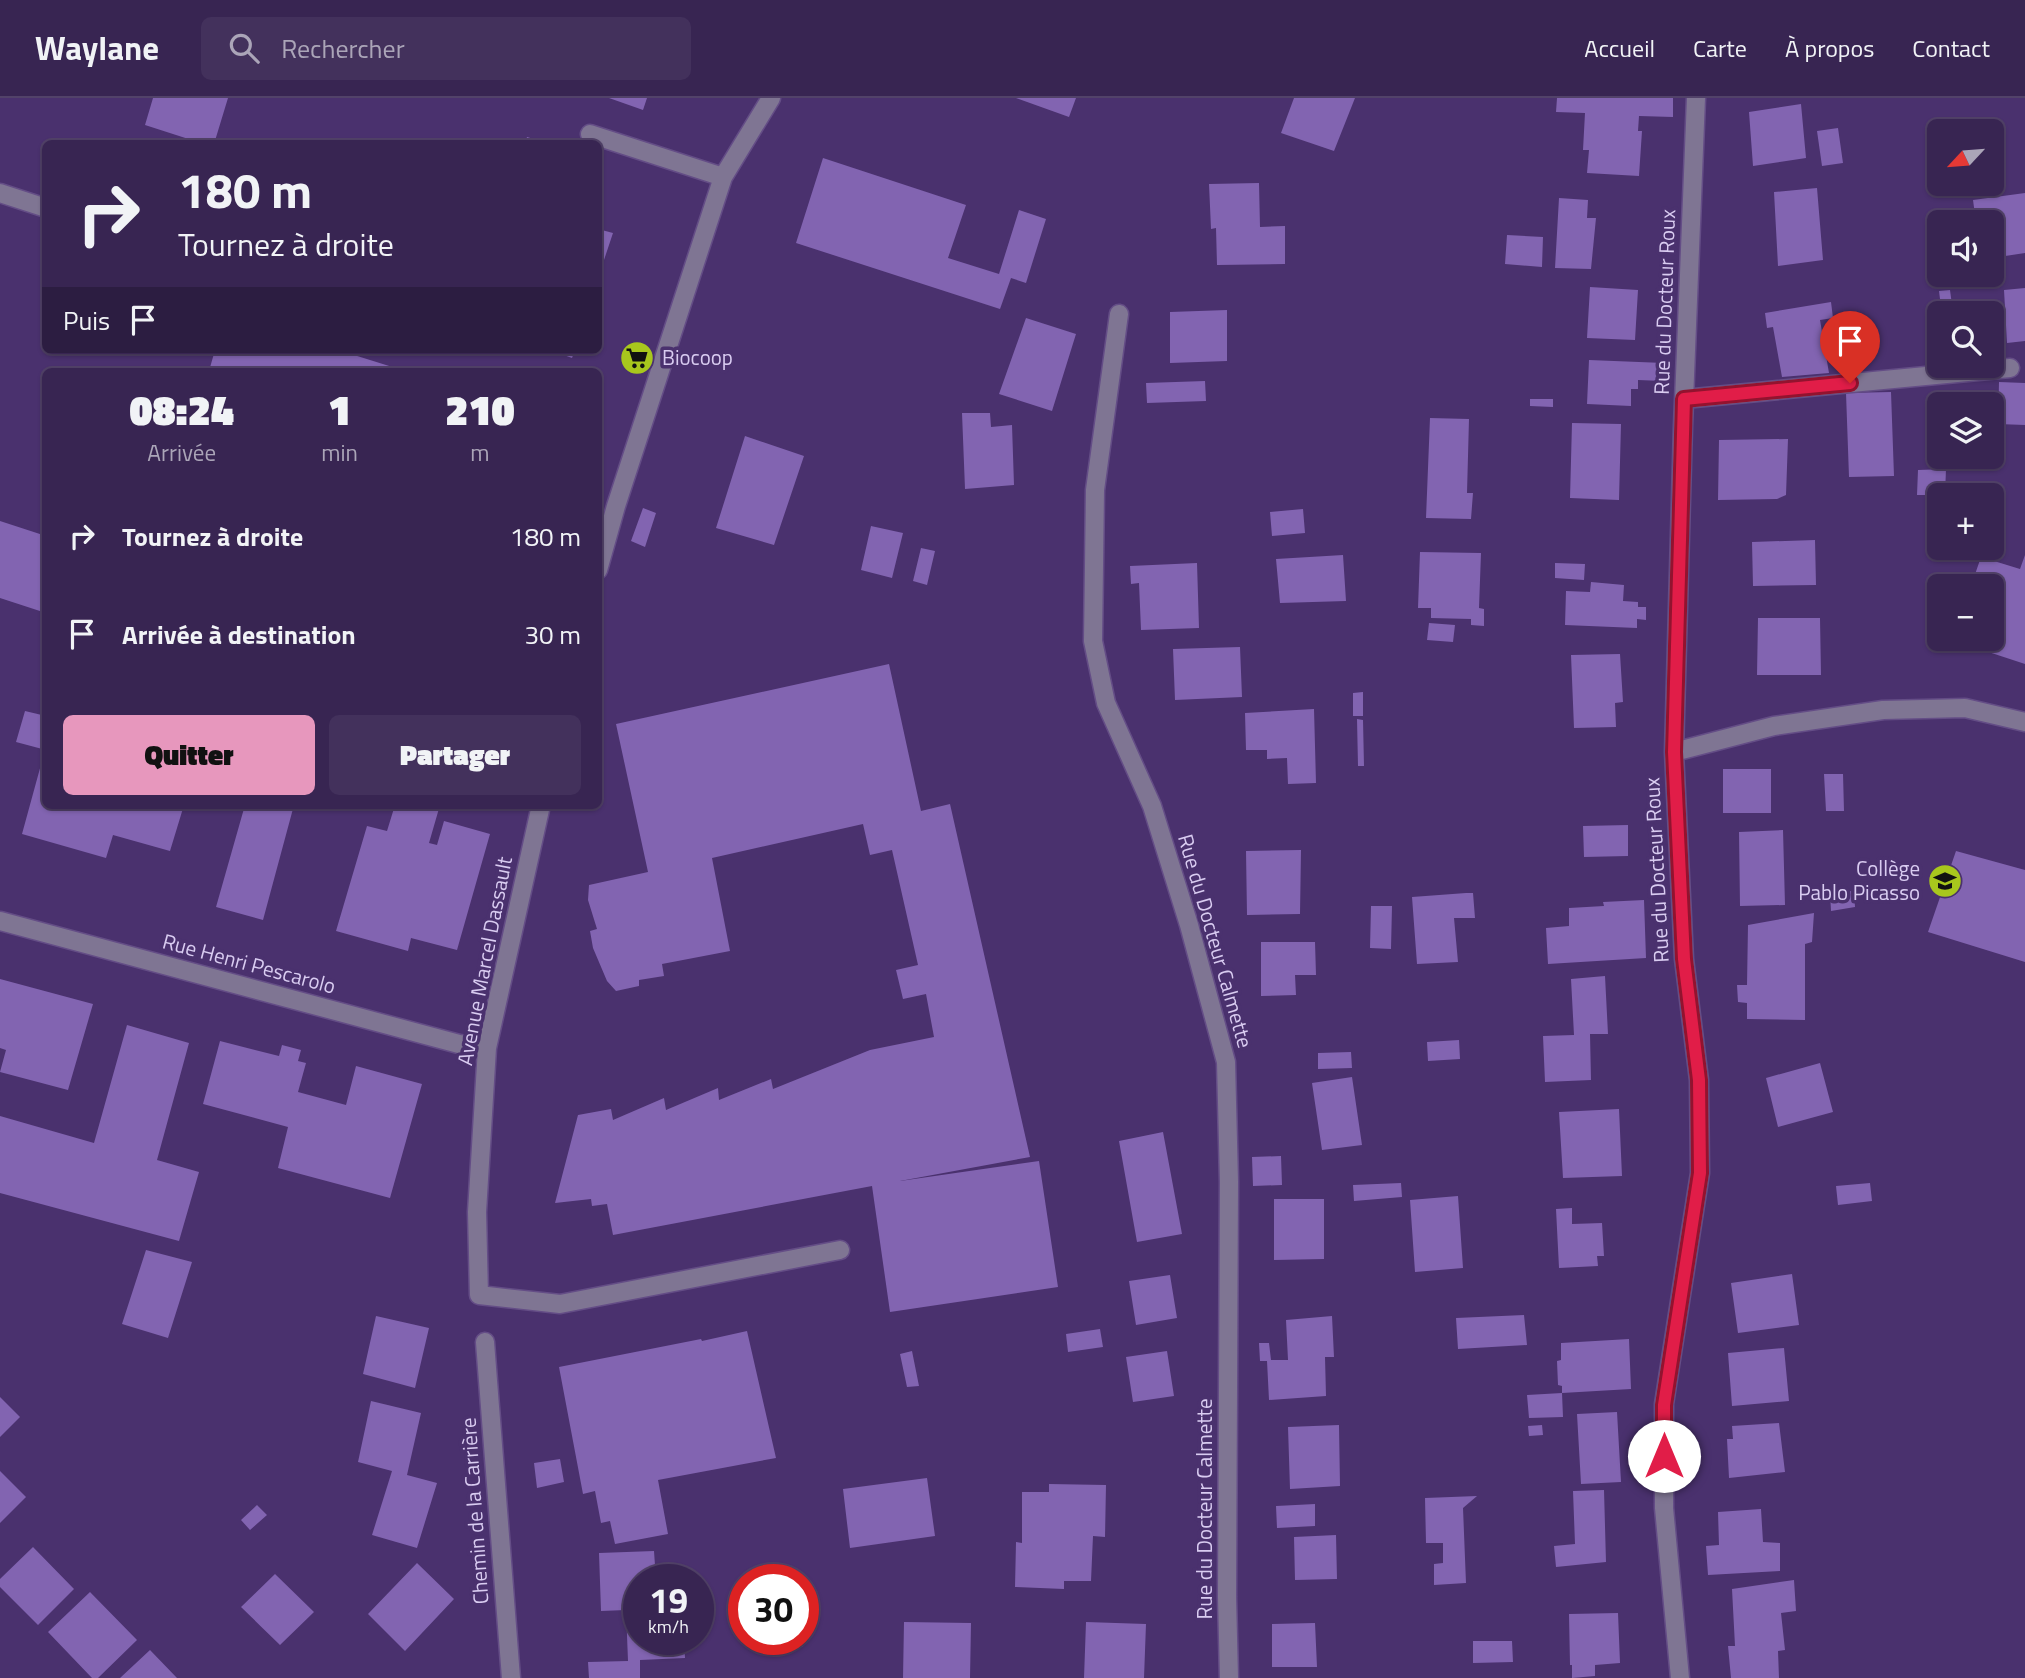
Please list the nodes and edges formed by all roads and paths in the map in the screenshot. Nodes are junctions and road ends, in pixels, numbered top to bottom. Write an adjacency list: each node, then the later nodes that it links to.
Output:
1 (771, 98): 4 (street)
2 (1696, 98): 9 (street, Rue du Docteur Roux)
3 (590, 134): 4 (street)
4 (723, 177): 10 (street)
5 (0, 193): 6 (street)
6 (42, 207)
7 (1119, 314): 19 (street, Rue du Docteur Calmette)
8 (2010, 368): 9 (street)
9 (1684, 399): 12 (street, Rue du Docteur Roux)
10 (602, 556)
11 (2025, 722): 12 (street)
12 (1674, 752): 20 (street, Rue du Docteur Roux)
13 (540, 809): 15 (street, Avenue Marcel Dassault)
14 (0, 921): 15 (street, Rue Henri Pescarolo)
15 (487, 1048): 16 (street, Avenue Marcel Dassault)
16 (840, 1250)
17 (485, 1342): 18 (street, Chemin de la Carrière)
18 (511, 1678)
19 (1229, 1678)
20 (1680, 1678)

